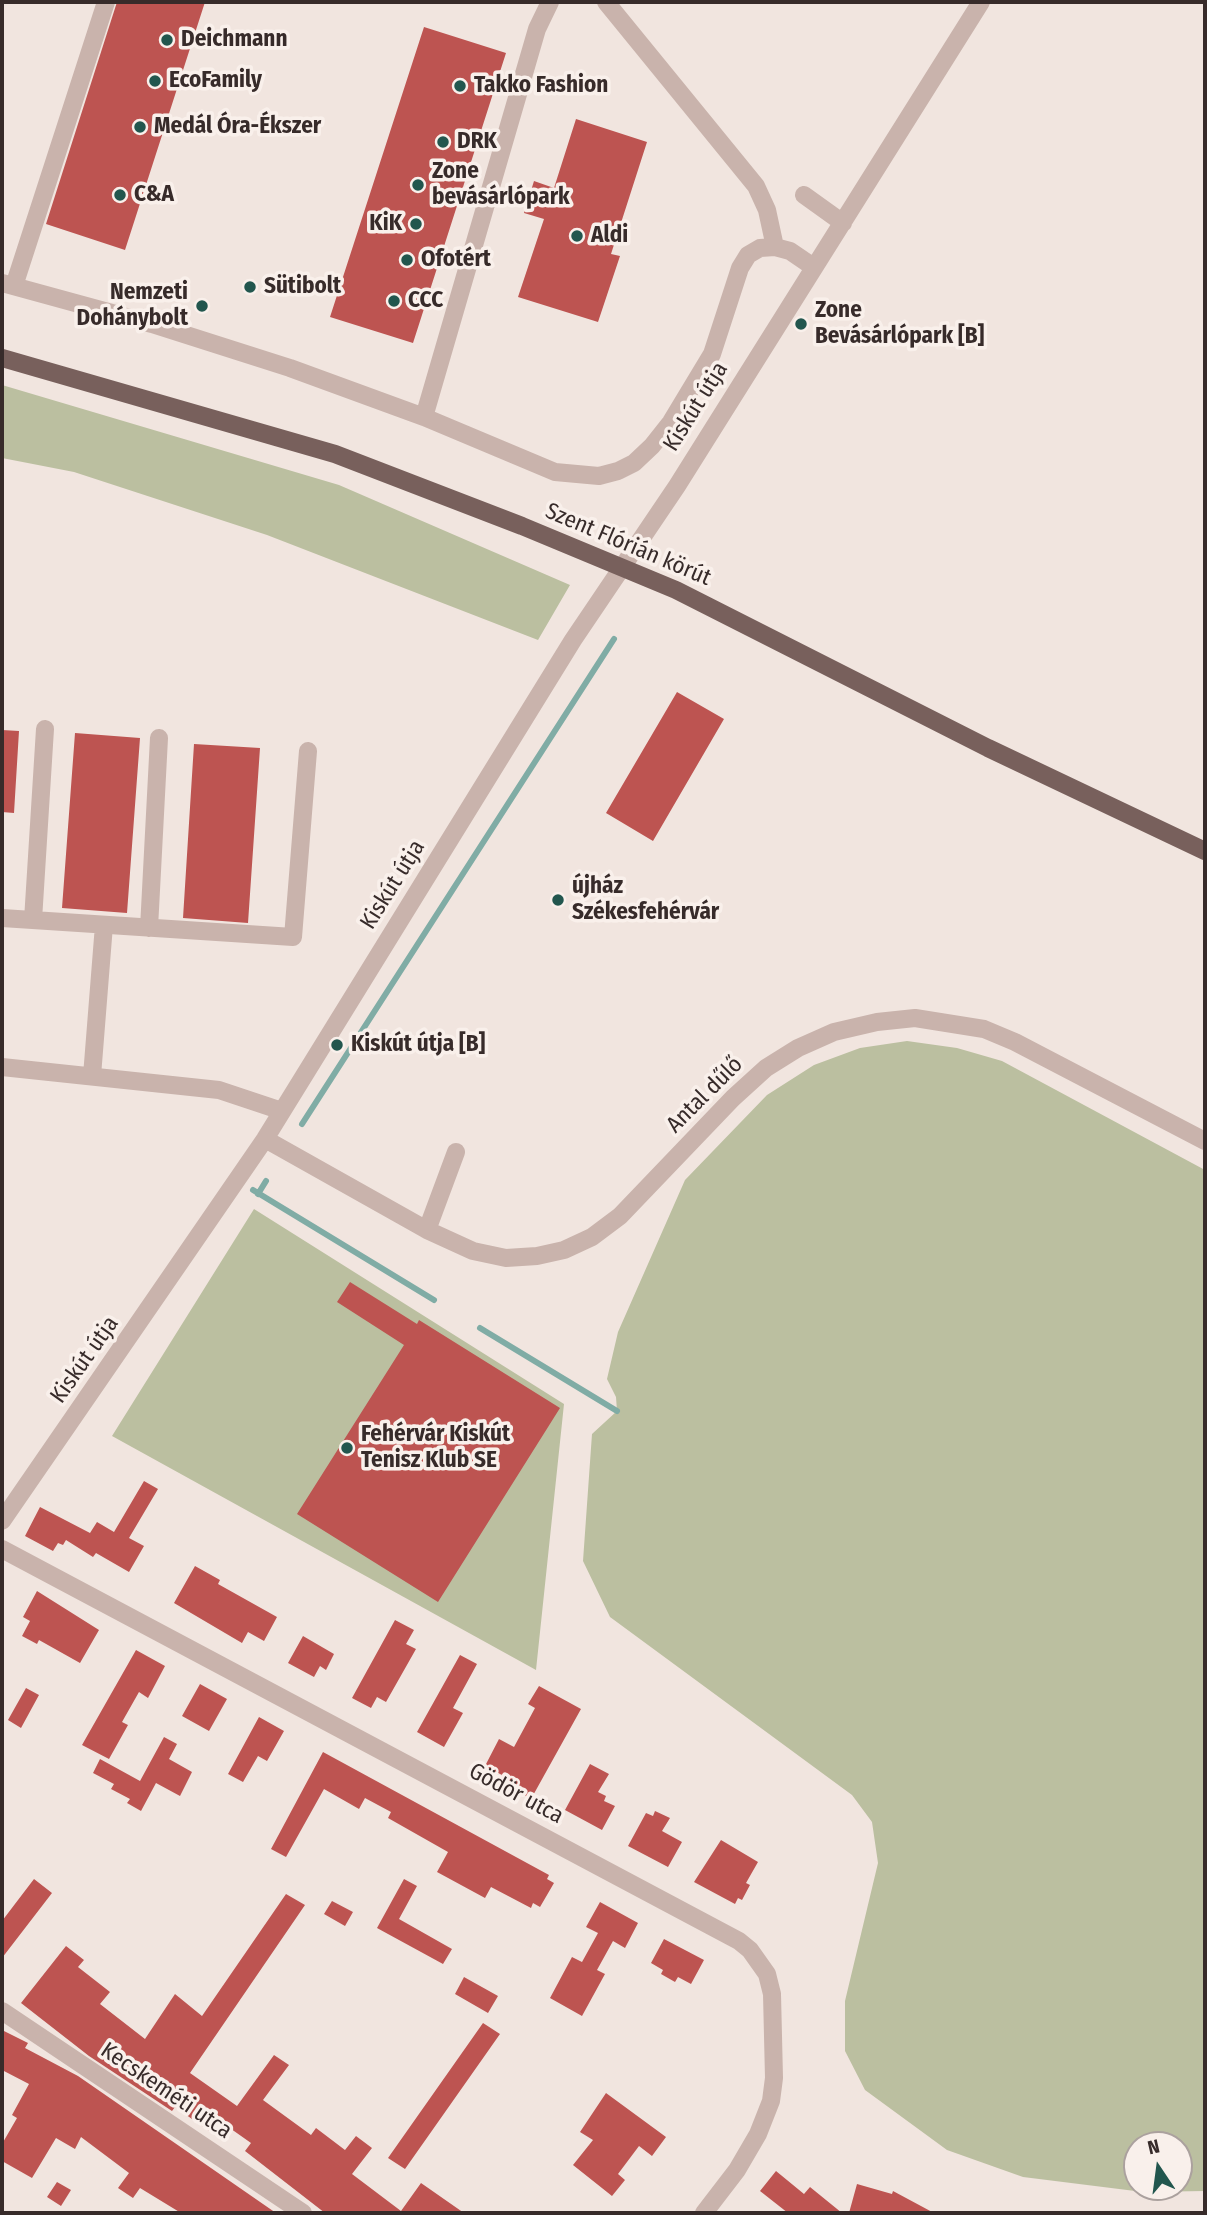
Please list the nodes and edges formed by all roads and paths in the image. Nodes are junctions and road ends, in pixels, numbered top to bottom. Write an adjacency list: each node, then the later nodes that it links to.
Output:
1 (106, 2): 9 (street)
2 (550, 2): 11 (street)
3 (606, 2): 7 (street)
4 (981, 2): 6 (street, Kiskút útja)
5 (804, 195): 6 (street)
6 (844, 223): 8 (street, Kiskút útja)
7 (775, 247): 8 (street); 11 (street)
8 (812, 266): 12 (street, Kiskút útja)
9 (8, 284): 11 (street)
10 (2, 358): 12 (main road, Szent Flórián körút)
11 (424, 417)
12 (621, 568): 16 (main road, Szent Flórián körút); 23 (street, Kiskút útja)
13 (45, 729): 18 (street)
14 (159, 737): 20 (street)
15 (308, 751): 20 (street)
16 (1205, 851)
17 (2, 918): 18 (street)
18 (33, 920): 19 (street)
19 (104, 925): 20 (street); 22 (street)
20 (149, 928)
21 (2, 1067): 22 (street)
22 (92, 1076): 23 (street)
23 (282, 1111): 24 (street, Kiskút útja)
24 (265, 1139): 27 (street, Antal dűlő); 28 (street, Kiskút útja)
25 (1205, 1141): 27 (street, Antal dűlő)
26 (456, 1152): 27 (street)
27 (427, 1230)
28 (2, 1521)
29 (2, 1549): 32 (street, Gödör utca)
30 (2, 2011): 31 (street, Kecskeméti utca)
31 (303, 2213)
32 (704, 2213)

